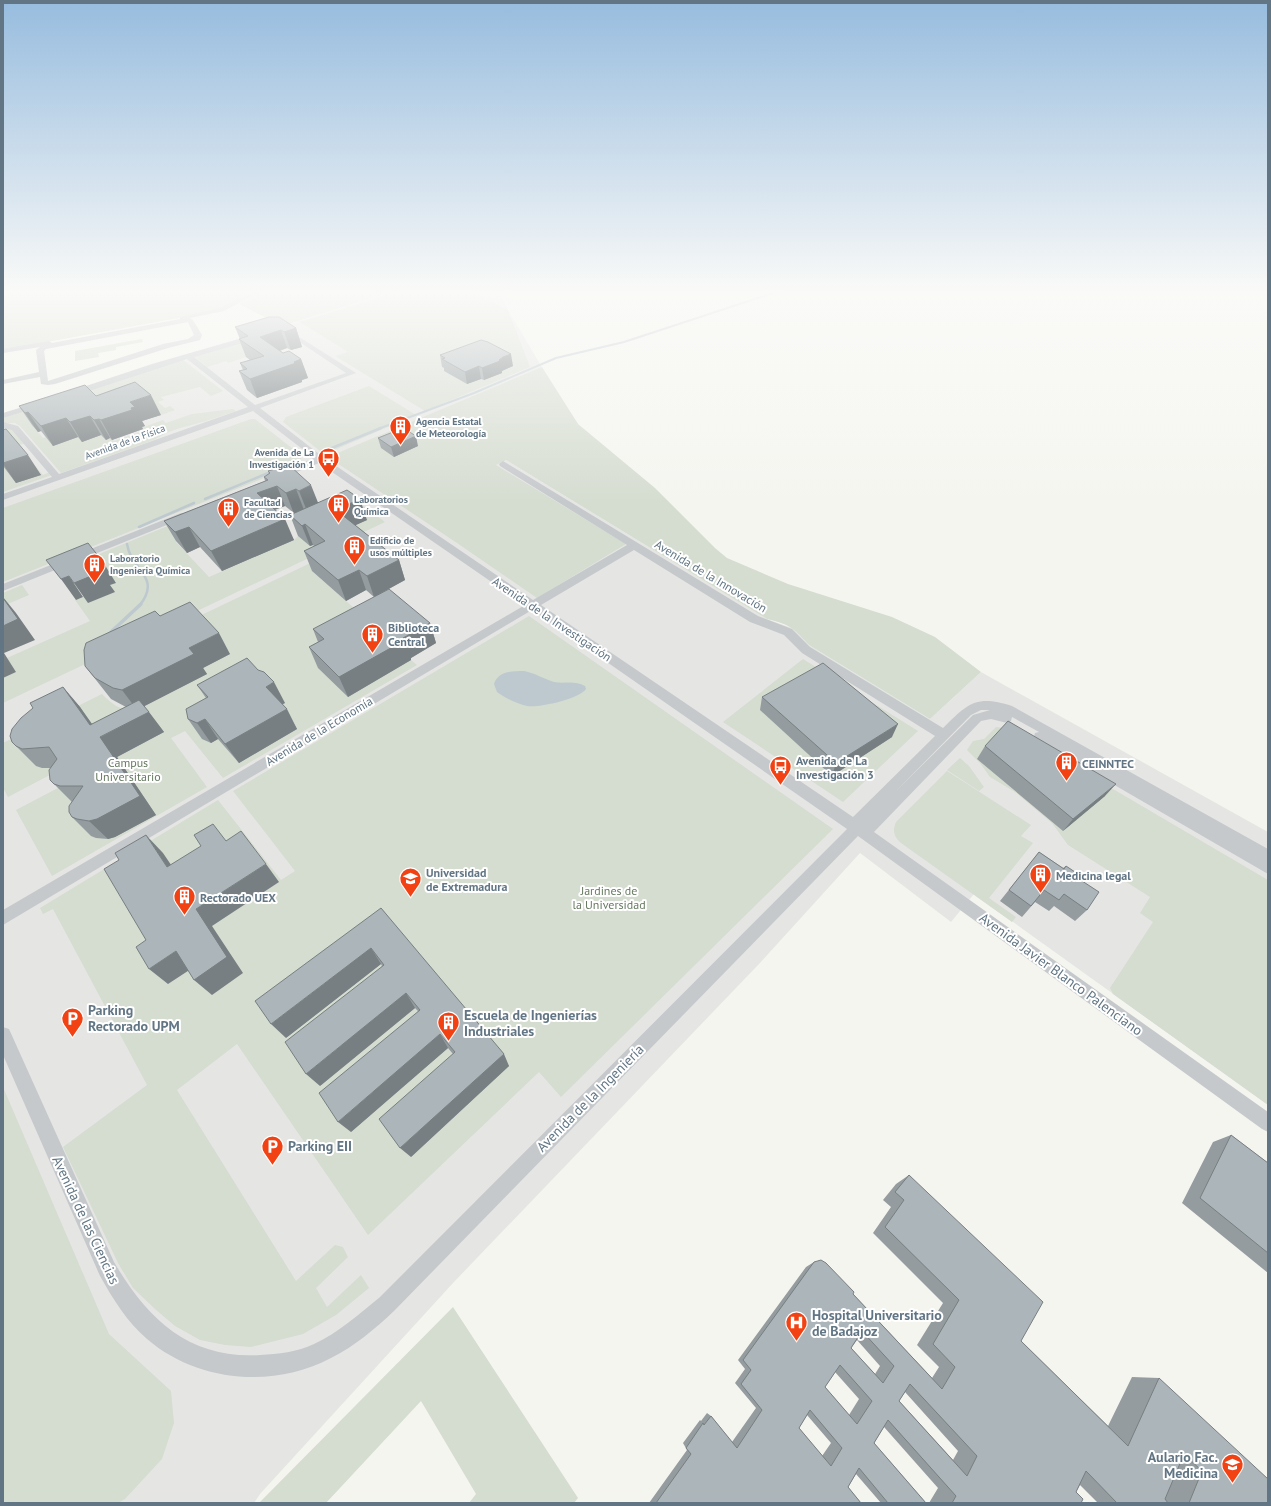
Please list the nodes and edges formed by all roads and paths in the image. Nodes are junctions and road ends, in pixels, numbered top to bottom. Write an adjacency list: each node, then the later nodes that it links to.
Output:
1 (42, 362): 6 (street)
2 (115, 362): 6 (street)
3 (168, 362): 8 (street)
4 (196, 362): 10 (street, Avenida de la Investigación)
5 (332, 362): 10 (street, Avenida de la Física)
6 (43, 374): 7 (street)
7 (3, 382)
8 (66, 395)
9 (44, 402): 11 (street)
10 (254, 408): 13 (street, Avenida de la Investigación); 15 (street, Avenida de la Física)
11 (3, 416)
12 (3, 425): 15 (street)
13 (320, 460): 16 (street); 21 (street, Avenida de la Investigación)
14 (504, 464): 19 (street, Avenida de la Innovación)
15 (58, 478): 17 (street, Avenida de la Física)
16 (270, 480)
17 (3, 497)
18 (192, 511): 20 (street)
19 (635, 545): 21 (street, Avenida de la Economía); 22 (street, Avenida de la Innovación)
20 (3, 588)
21 (533, 605): 23 (street, Avenida de la Investigación); 26 (street, Avenida de la Economía)
22 (944, 735): 23 (street); 24 (street)
23 (859, 829): 25 (street); 28 (street, Avenida Javier Blanco Palenciano); 29 (street, Avenida de la Ingeniería)
24 (1268, 856)
25 (1268, 868)
26 (3, 918)
27 (3, 1035): 29 (street, Avenida de las Ciencias)
28 (1268, 1123)
29 (312, 1356)

